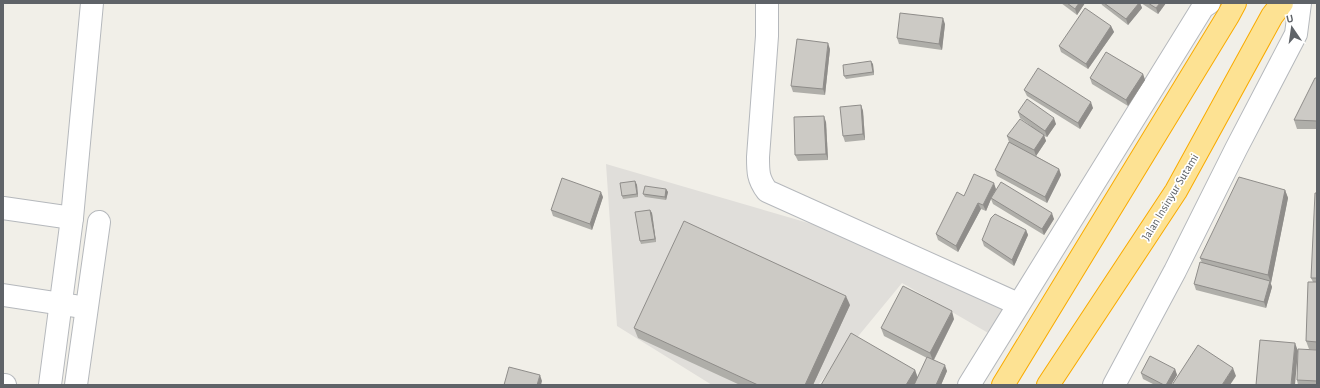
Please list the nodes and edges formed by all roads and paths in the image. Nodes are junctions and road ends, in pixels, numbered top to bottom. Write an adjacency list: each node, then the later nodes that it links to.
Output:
1 (92, 3): 8 (street)
2 (768, 3): 12 (street)
3 (1209, 3): 12 (street)
4 (1235, 3): 17 (highway)
5 (1282, 3): 18 (highway, Jalan Insinyur Sutami)
6 (1300, 3): 19 (street)
7 (3, 208): 8 (street)
8 (72, 218): 11 (street)
9 (99, 222): 13 (street)
10 (3, 295): 11 (street)
11 (61, 304): 13 (street); 14 (street)
12 (1018, 304): 16 (street)
13 (87, 308): 15 (street)
14 (50, 385)
15 (76, 385)
16 (969, 385)
17 (1003, 385)
18 (1048, 385)
19 (1114, 385)

